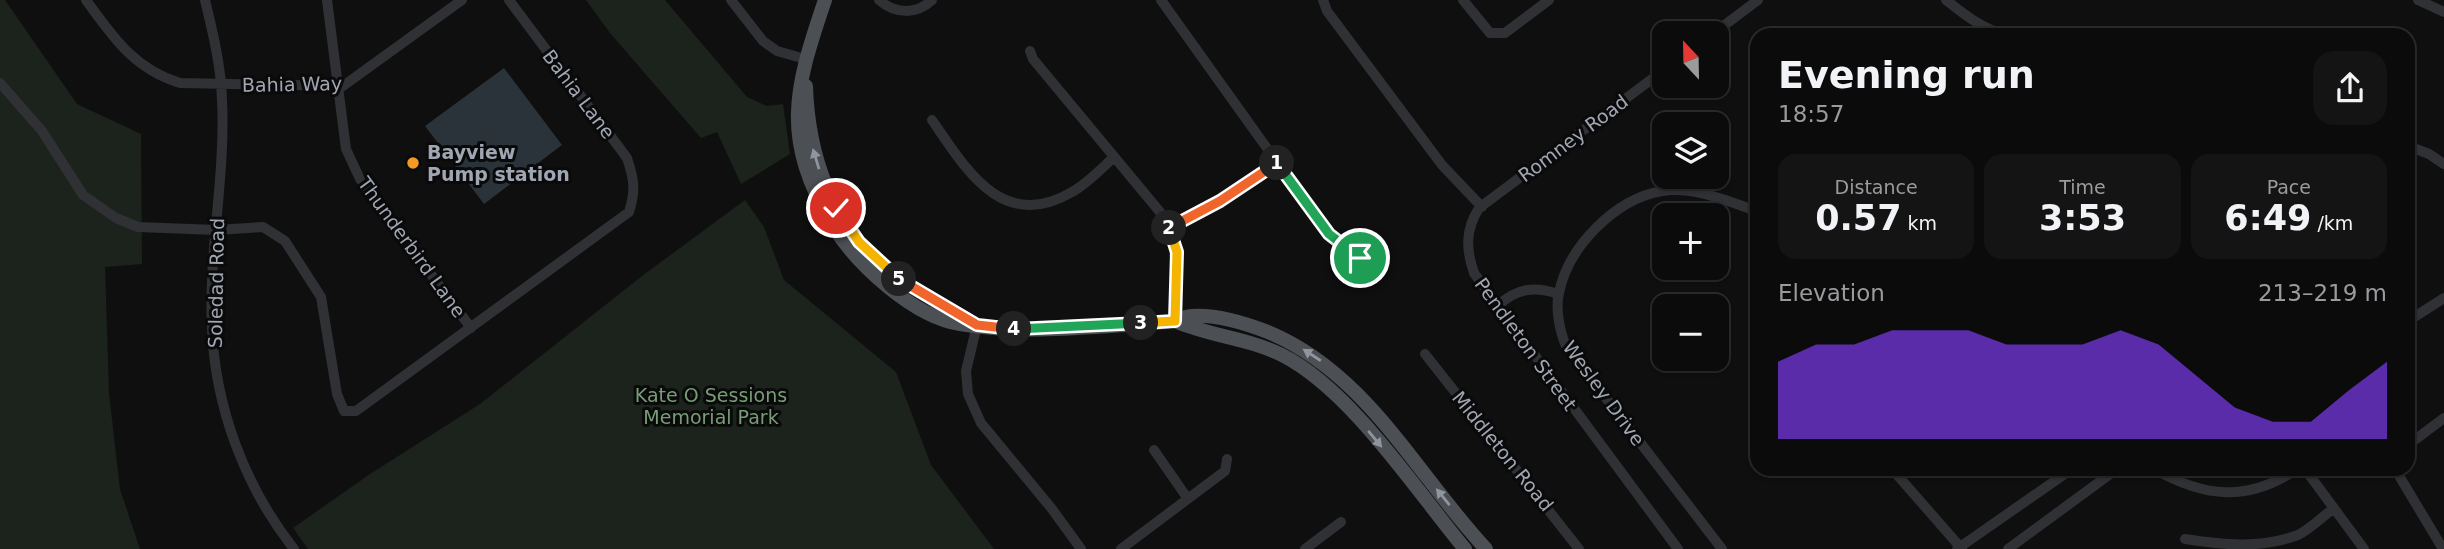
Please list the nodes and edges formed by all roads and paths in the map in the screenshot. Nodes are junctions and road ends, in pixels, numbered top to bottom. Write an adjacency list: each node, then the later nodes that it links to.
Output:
1 (86, 0): 24 (street, Bahia Way)
2 (205, 0): 24 (street, Soledad Road)
3 (327, 0): 25 (street, Thunderbird Lane)
4 (462, 0): 25 (street, Bahia Way)
5 (509, 0): 42 (street, Bahia Lane)
6 (731, 0): 21 (street)
7 (825, 0): 21 (main road)
8 (879, 0): 9 (street)
9 (932, 0)
10 (1161, 0): 29 (street)
11 (1323, 0): 31 (street)
12 (1463, 0): 13 (street)
13 (1549, 0)
14 (1758, 0): 18 (street)
15 (1946, 0): 19 (street)
16 (2418, 0): 17 (street)
17 (2444, 12)
18 (1729, 22)
19 (1983, 28)
20 (1030, 51): 28 (street)
21 (805, 59): 41 (main road, one-way to 21); 41 (main road)
22 (1652, 79): 31 (street, Romney Road)
23 (0, 83): 34 (street)
24 (221, 85): 25 (street, Bahia Way); 34 (street, Soledad Road)
25 (337, 86): 42 (street, Thunderbird Lane)
26 (933, 120): 28 (street)
27 (2415, 149): 30 (street)
28 (1114, 157): 33 (street)
29 (1277, 163): 33 (street); 35 (street)
30 (2444, 164)
31 (1482, 207): 38 (street, Pendleton Street)
32 (1750, 209): 36 (street)
33 (1168, 226): 40 (street)
34 (216, 230): 42 (street); 61 (street, Soledad Road)
35 (1375, 261)
36 (1558, 294): 38 (street); 69 (street, Wesley Drive)
37 (2444, 298): 39 (street)
38 (1498, 306): 68 (street, Pendleton Street)
39 (2415, 317)
40 (1175, 321): 41 (main road); 65 (main road, one-way to 65); 66 (main road, one-way to 40)
41 (977, 325): 62 (street)
42 (471, 328)
43 (1425, 354): 67 (street, Middleton Road)
44 (2444, 418): 45 (street)
45 (2415, 440)
46 (1154, 450): 55 (street)
47 (1227, 459): 55 (street)
48 (1898, 476): 60 (street)
49 (2062, 476): 60 (street)
50 (2107, 476): 70 (street)
51 (2166, 476): 52 (street)
52 (2285, 476)
53 (2310, 476): 56 (street)
54 (2399, 476): 59 (street)
55 (1188, 499): 63 (street)
56 (2333, 509): 58 (street); 71 (street)
57 (1341, 522): 64 (street)
58 (2185, 539)
59 (2442, 546)
60 (1960, 548)
61 (294, 549)
62 (1081, 549)
63 (1121, 549)
64 (1305, 549)
65 (1465, 549)
66 (1486, 549)
67 (1579, 549)
68 (1678, 549)
69 (1722, 549)
70 (2008, 549)
71 (2364, 549)

